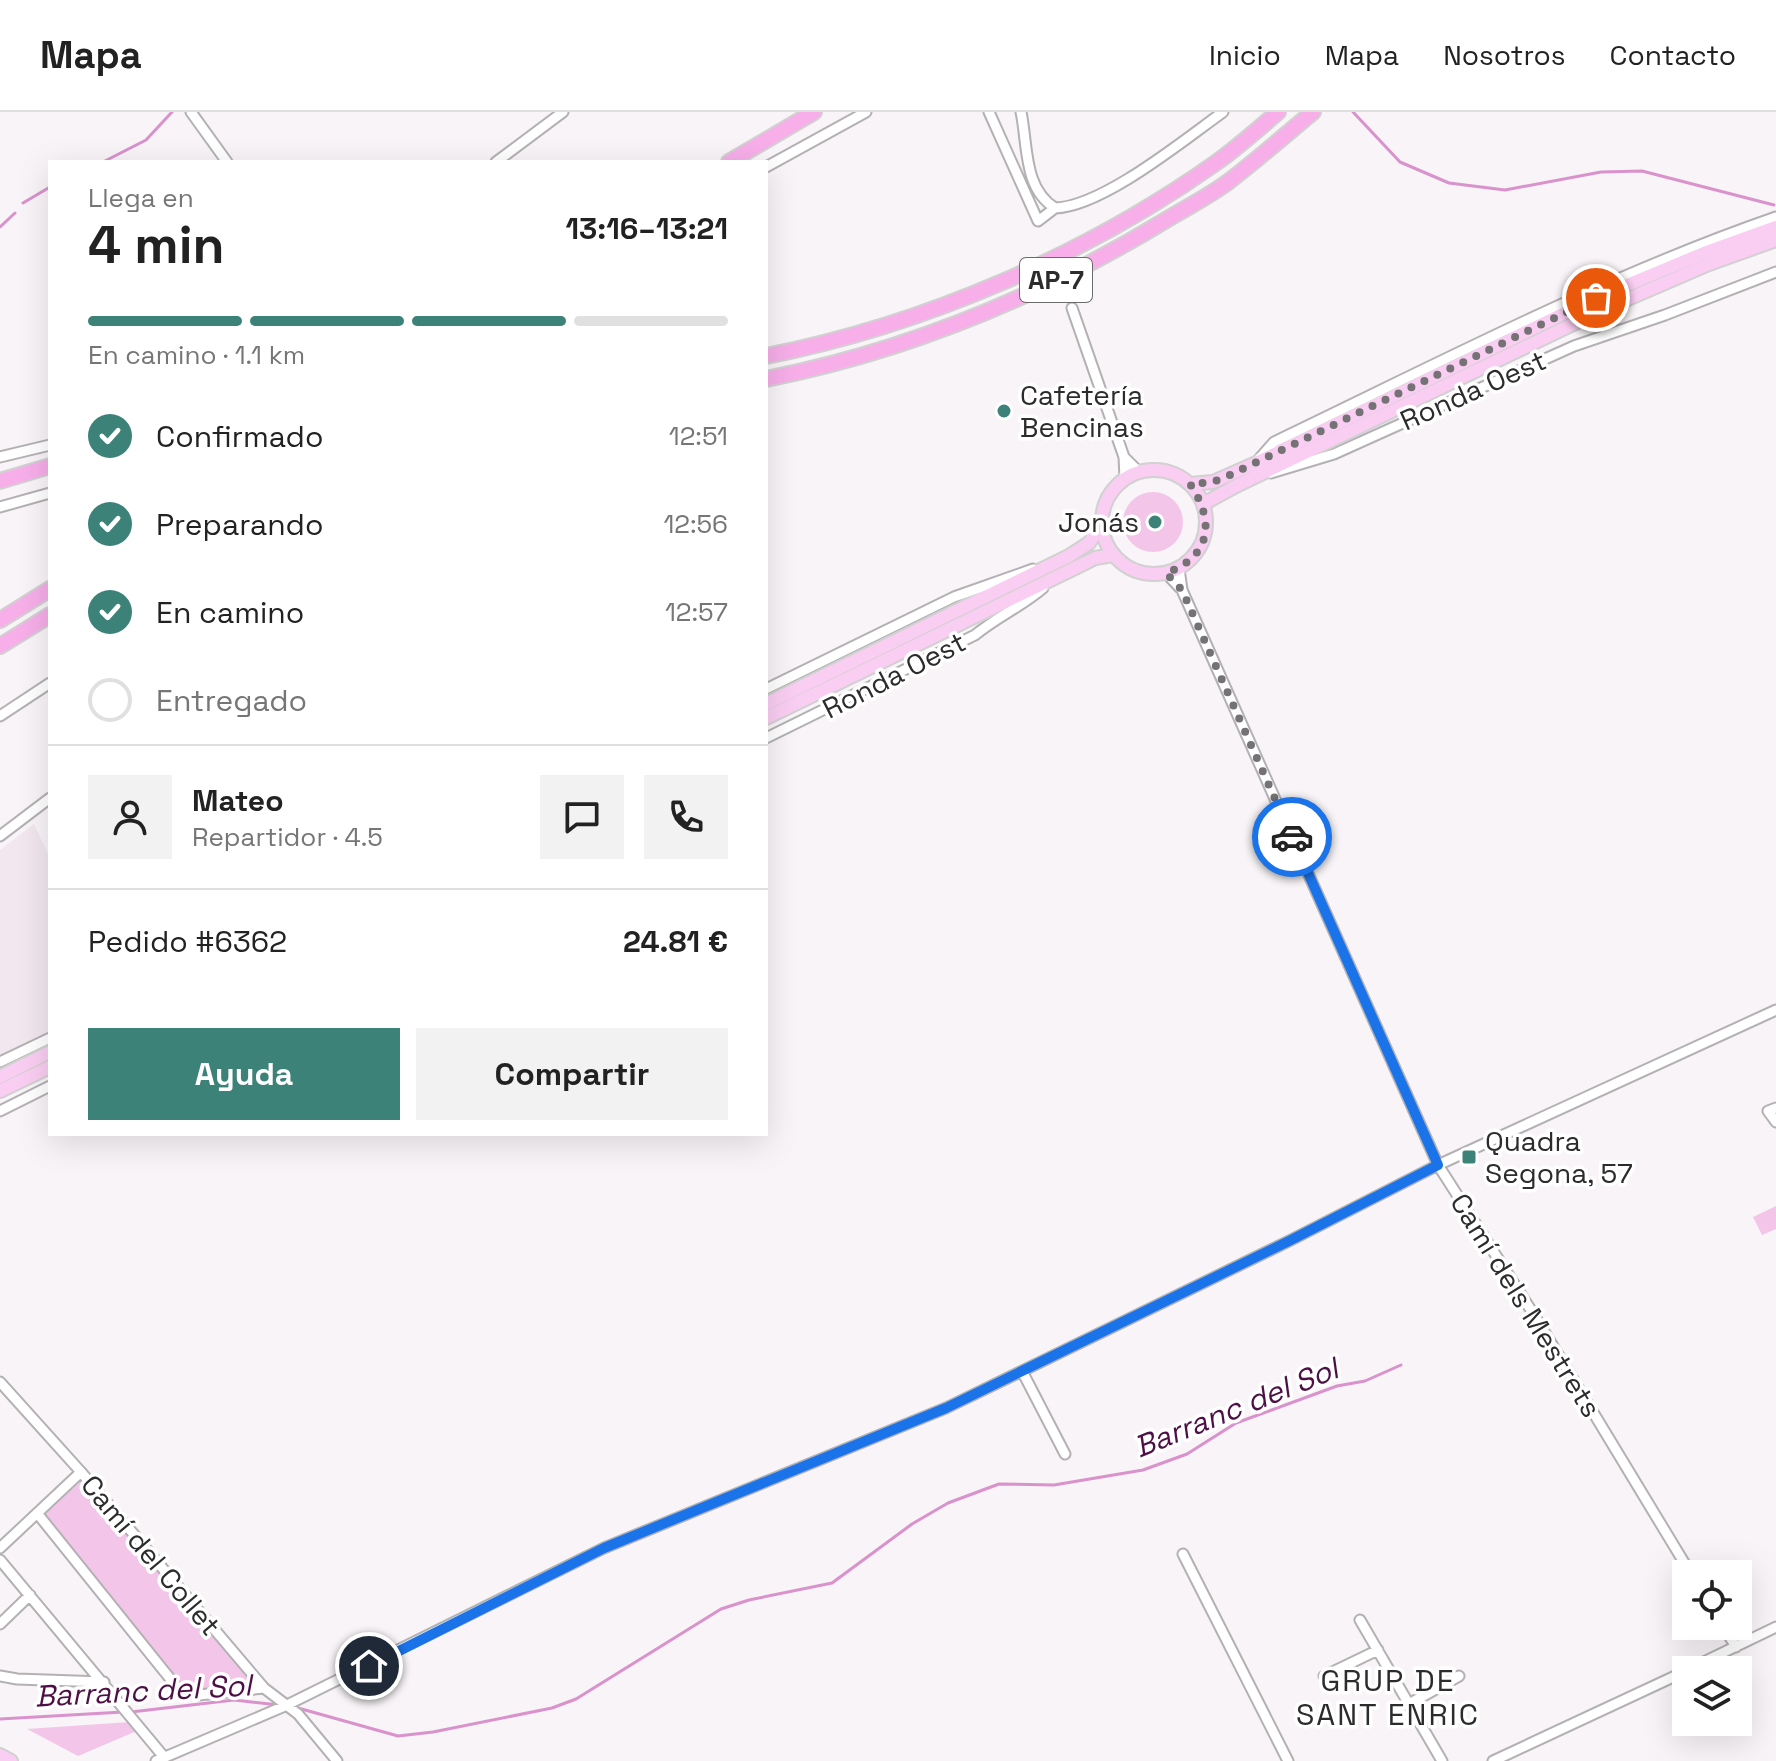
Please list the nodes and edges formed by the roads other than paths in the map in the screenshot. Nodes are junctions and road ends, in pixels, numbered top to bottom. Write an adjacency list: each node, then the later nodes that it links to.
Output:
1 (191, 112): 10 (street)
2 (563, 112): 11 (street)
3 (814, 112): 12 (highway)
4 (866, 112): 13 (street)
5 (989, 112): 14 (street)
6 (1021, 112): 14 (street)
7 (1223, 112): 14 (street)
8 (1278, 112): 20 (highway, AP-7)
9 (1313, 112): 21 (highway, AP-7)
10 (226, 160)
11 (499, 160)
12 (732, 160)
13 (768, 166)
14 (1055, 208)
15 (1776, 217): 26 (street)
16 (1776, 227): 26 (main road, Ronda Oest)
17 (1776, 240): 26 (main road, Ronda Oest)
18 (1776, 272): 26 (street, Ronda Oest)
19 (1072, 308): 24 (street)
20 (768, 355)
21 (768, 379)
22 (48, 445): 23 (street)
23 (0, 457)
24 (1124, 457): 27 (street); 28 (street)
25 (48, 467): 29 (highway)
26 (1258, 469): 30 (main road, Ronda Oest); 32 (main road, Ronda Oest)
27 (1139, 472): 28 (main road); 30 (main road)
28 (1125, 478): 34 (main road)
29 (0, 481)
30 (1190, 484): 32 (main road)
31 (48, 494): 33 (street)
32 (1203, 504): 37 (main road)
33 (0, 507)
34 (1101, 526): 35 (main road); 36 (main road, Ronda Oest)
35 (1113, 555): 36 (main road, Ronda Oest); 37 (main road)
36 (1055, 570): 43 (street, Ronda Oest); 44 (main road, Ronda Oest); 46 (main road, Ronda Oest); 47 (street, Ronda Oest)
37 (1172, 571): 61 (street, Camí dels Mestrets)
38 (48, 590): 40 (highway)
39 (48, 616): 41 (highway)
40 (0, 620)
41 (0, 646)
42 (48, 684): 45 (street)
43 (768, 688)
44 (768, 703)
45 (0, 716)
46 (768, 717)
47 (768, 737)
48 (48, 800): 49 (street)
49 (0, 836)
50 (1776, 1010): 61 (street)
51 (48, 1039): 53 (street)
52 (48, 1053): 55 (main road)
53 (0, 1062)
54 (48, 1068): 57 (main road)
55 (0, 1077)
56 (48, 1087): 59 (street)
57 (0, 1091)
58 (1772, 1109): 60 (street)
59 (0, 1111)
60 (1776, 1122)
61 (1438, 1165): 62 (street); 70 (street, Camí dels Mestrets)
62 (1022, 1371): 64 (street); 88 (street)
63 (0, 1382): 65 (street, Camí del Collet)
64 (1065, 1454)
65 (81, 1472): 66 (street); 86 (street, Camí del Collet)
66 (37, 1513): 67 (street); 86 (street)
67 (0, 1548)
68 (1183, 1554): 93 (street)
69 (0, 1560): 71 (street)
70 (1683, 1560)
71 (30, 1595): 73 (street); 79 (street)
72 (1360, 1620): 77 (street)
73 (0, 1624)
74 (1776, 1628): 76 (street)
75 (1732, 1640): 76 (street)
76 (1736, 1647): 78 (street)
77 (1378, 1650): 81 (street); 87 (street)
78 (1717, 1656)
79 (94, 1672): 84 (street); 85 (street)
80 (0, 1676): 84 (street)
81 (1324, 1676)
82 (1459, 1676): 87 (street)
83 (1672, 1677): 95 (street)
84 (79, 1680): 85 (street)
85 (104, 1682): 90 (street)
86 (264, 1688): 88 (street, Camí del Collet)
87 (1409, 1704): 94 (street)
88 (287, 1705): 90 (street); 92 (street, Camí del Collet)
89 (0, 1755): 91 (main road)
90 (160, 1759)
91 (11, 1761)
92 (337, 1761)
93 (1288, 1761)
94 (1442, 1761)
95 (1493, 1761)

